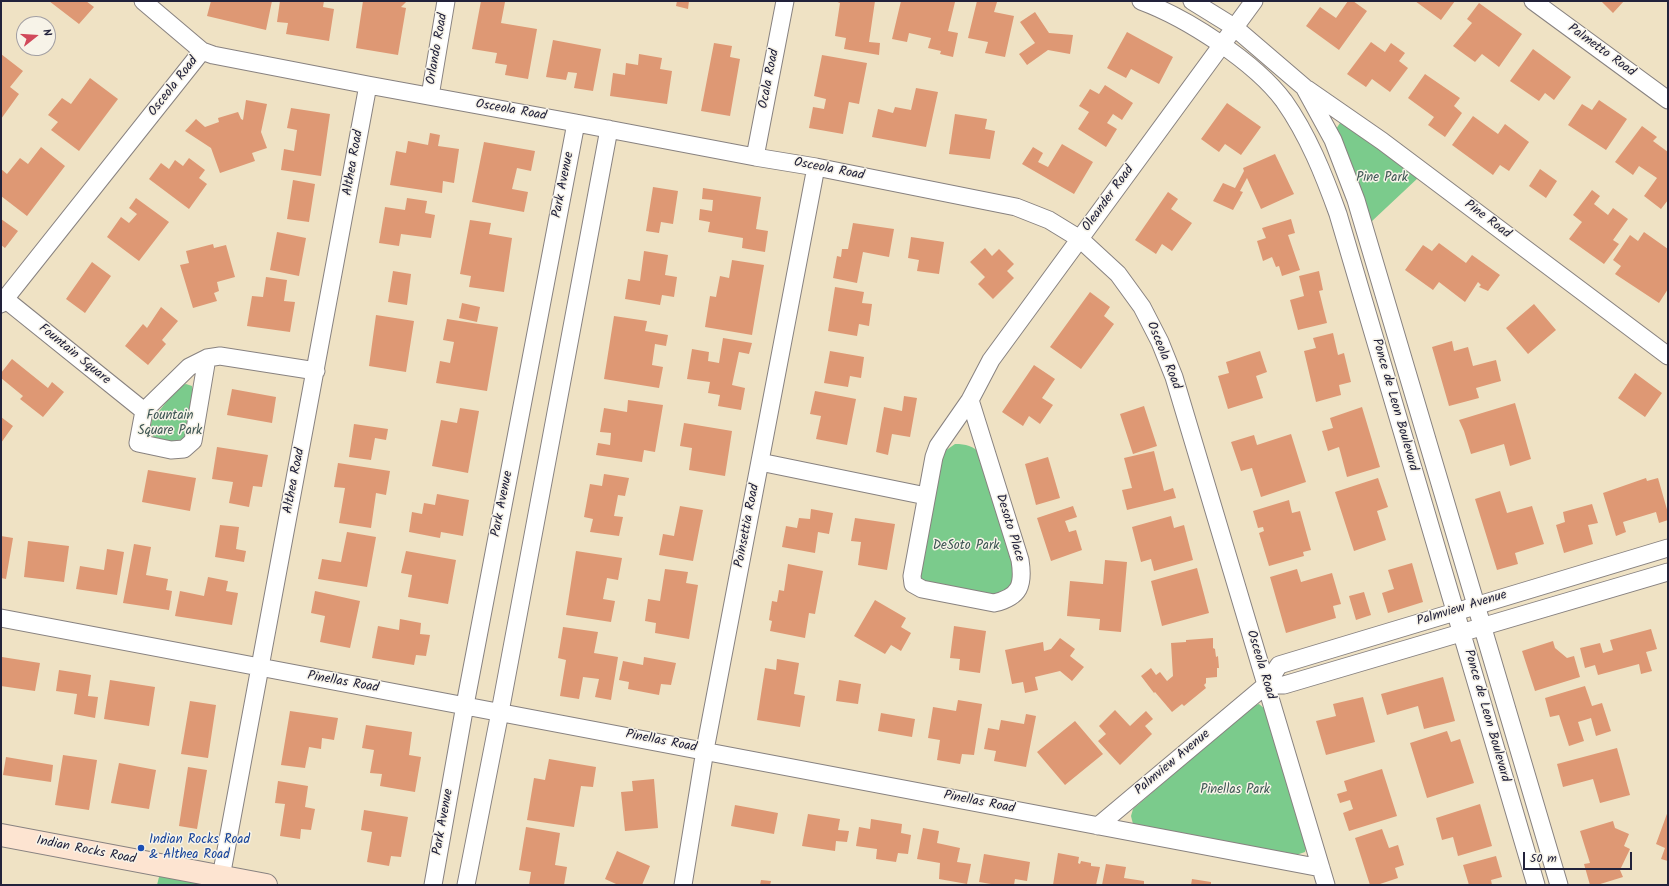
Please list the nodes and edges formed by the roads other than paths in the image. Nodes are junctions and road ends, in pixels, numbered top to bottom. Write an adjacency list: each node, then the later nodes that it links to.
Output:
1 (143, 1): 10 (street)
2 (446, 1): 13 (street, Orlando Road)
3 (785, 1): 17 (street, Ocala Road)
4 (1141, 1): 9 (street, Ponce de Leon Boulevard)
5 (1192, 1): 8 (street, Ponce de Leon Boulevard)
6 (1254, 1): 8 (street, Oleander Road)
7 (1533, 1): 14 (street, Palmetto Road)
8 (1234, 27): 9 (street, Oleander Road); 12 (street, Ponce de Leon Boulevard)
9 (1221, 44): 19 (street, Oleander Road); 31 (street, Ponce de Leon Boulevard)
10 (202, 51): 11 (street, Osceola Road); 20 (street, Osceola Road)
11 (368, 85): 13 (street, Osceola Road); 23 (street, Althea Road)
12 (1304, 87): 21 (street, Pine Road); 30 (street, Ponce de Leon Boulevard)
13 (430, 96): 15 (street, Osceola Road)
14 (1668, 100)
15 (576, 123): 16 (street, Osceola Road); 37 (street, Park Avenue)
16 (610, 129): 17 (street, Osceola Road); 38 (street)
17 (755, 157): 18 (street, Osceola Road)
18 (816, 167): 19 (street, Osceola Road); 26 (street, Poinsettia Road)
19 (1080, 240): 24 (street, Oleander Road); 36 (street, Osceola Road)
20 (3, 302): 25 (street, Fountain Square)
21 (1668, 356)
22 (207, 358): 23 (street); 25 (street); 25 (street)
23 (316, 371): 35 (street, Althea Road)
24 (970, 400): 27 (street, Desoto Place); 27 (street, Desoto Place)
25 (144, 411)
26 (760, 462): 27 (street); 39 (street, Poinsettia Road)
27 (926, 496)
28 (1668, 548): 30 (street, Palmview Avenue)
29 (1668, 572): 33 (street, Palmview Avenue)
30 (1476, 605): 31 (street, Palmview Avenue); 33 (street, Ponce de Leon Boulevard)
31 (1455, 611): 34 (street, Ponce de Leon Boulevard); 36 (street, Palmview Avenue)
32 (1, 618): 35 (street, Pinellas Road)
33 (1482, 628): 34 (street, Palmview Avenue); 50 (street, Ponce de Leon Boulevard)
34 (1462, 634): 36 (street, Palmview Avenue); 49 (street, Ponce de Leon Boulevard)
35 (260, 667): 37 (street, Pinellas Road); 43 (street, Althea Road)
36 (1266, 685): 40 (street, Palmview Avenue); 42 (street, Osceola Road)
37 (465, 705): 38 (street, Pinellas Road); 45 (street, Park Avenue)
38 (500, 712): 39 (street, Pinellas Road); 46 (street)
39 (705, 750): 40 (street, Pinellas Road); 47 (street, Poinsettia Road)
40 (1098, 826): 42 (street, Pinellas Road)
41 (1, 835): 43 (street, Indian Rocks Road)
42 (1321, 868): 48 (street, Osceola Road)
43 (221, 877): 44 (street, Indian Rocks Road)
44 (266, 885)
45 (434, 885)
46 (466, 885)
47 (683, 885)
48 (1326, 885)
49 (1536, 885)
50 (1559, 885)

